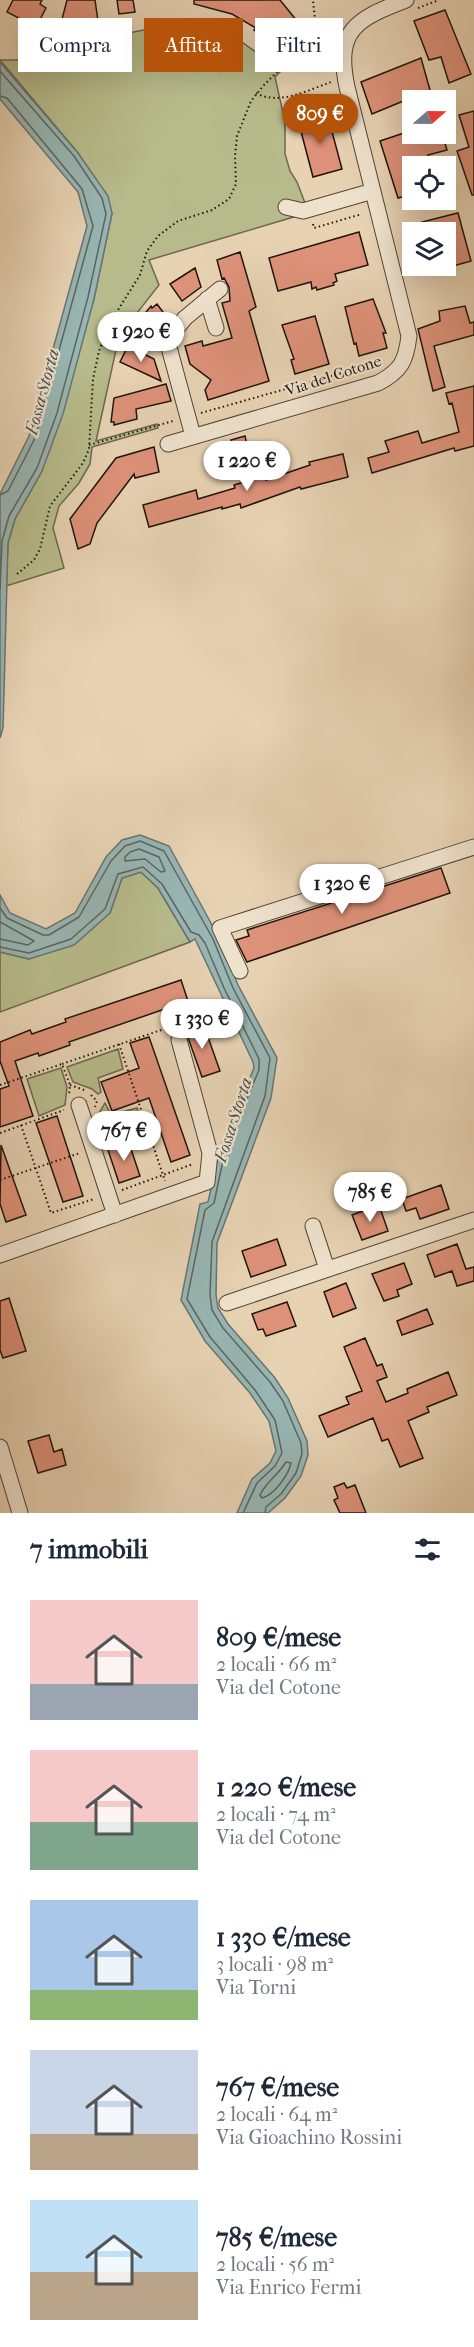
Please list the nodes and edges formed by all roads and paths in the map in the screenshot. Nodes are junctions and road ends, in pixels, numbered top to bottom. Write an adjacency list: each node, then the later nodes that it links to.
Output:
1 (313, 0): 6 (path)
2 (439, 0): 4 (path)
3 (389, 3): 4 (street, Via del Cotone); 7 (street, Via del Cotone)
4 (408, 6)
5 (336, 80): 6 (path)
6 (256, 93): 18 (path)
7 (373, 191): 8 (street); 16 (street, Via del Cotone)
8 (286, 207)
9 (370, 212): 10 (path)
10 (310, 216)
11 (220, 288): 12 (street)
12 (207, 299): 13 (street); 15 (street)
13 (216, 328)
14 (352, 382): 15 (path)
15 (188, 417): 16 (street); 18 (path)
16 (193, 436): 17 (street, Via del Cotone)
17 (168, 444)
18 (89, 445): 19 (path)
19 (17, 574)
20 (474, 847): 21 (street)
21 (240, 971)
22 (222, 1009): 24 (path)
23 (179, 1040): 32 (street)
24 (119, 1044): 25 (path); 28 (path)
25 (62, 1064): 26 (path); 27 (path)
26 (0, 1085)
27 (72, 1105): 29 (path); 30 (street)
28 (148, 1129): 30 (path); 32 (path)
29 (0, 1133)
30 (93, 1149): 31 (path); 33 (street)
31 (0, 1180)
32 (169, 1195): 33 (street)
33 (115, 1215): 36 (street)
34 (474, 1220): 37 (street)
35 (313, 1226): 37 (street)
36 (0, 1255)
37 (327, 1269): 38 (street)
38 (227, 1303)
39 (0, 1447): 40 (street)
40 (20, 1513)

